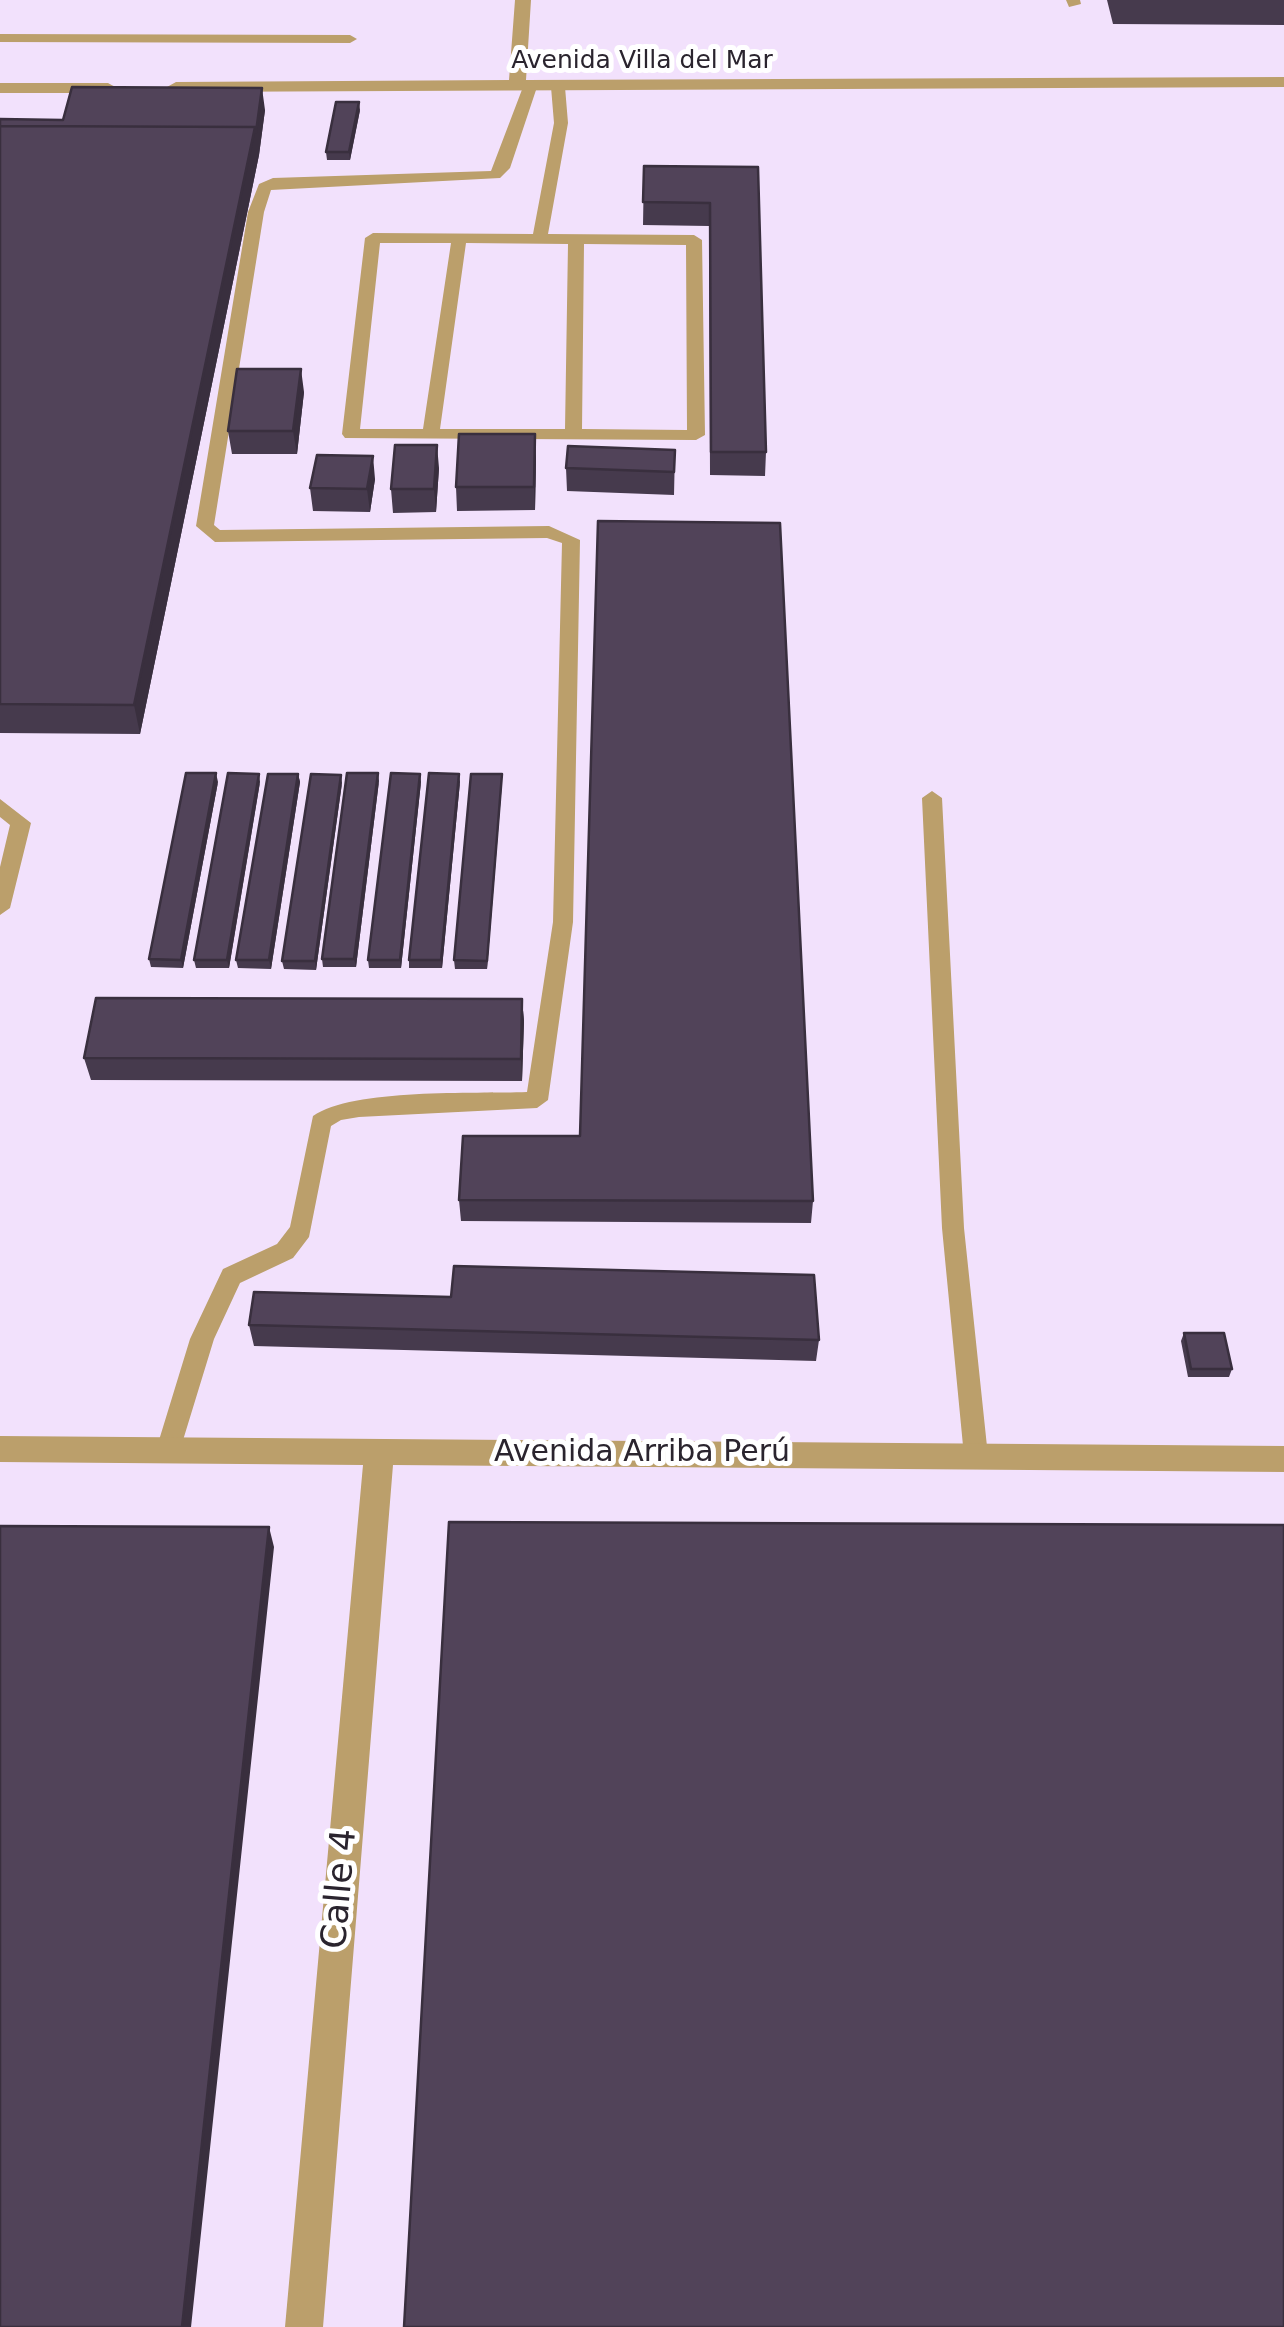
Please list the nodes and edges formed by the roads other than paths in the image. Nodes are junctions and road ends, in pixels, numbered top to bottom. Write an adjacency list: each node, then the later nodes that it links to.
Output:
1 (523, 0): 5 (street)
2 (0, 38): 3 (lane)
3 (350, 39)
4 (1284, 82): 6 (street, Avenida Villa del Mar)
5 (523, 87): 6 (street, Avenida Villa del Mar); 7 (street, Avenida Villa del Mar); 17 (lane)
6 (558, 87): 9 (lane)
7 (0, 88)
8 (458, 238): 9 (lane); 11 (lane); 11 (lane)
9 (540, 238): 10 (lane)
10 (576, 238): 12 (lane); 12 (lane)
11 (432, 434): 12 (lane)
12 (572, 434)
13 (932, 798): 19 (lane)
14 (0, 806): 15 (lane)
15 (0, 908)
16 (0, 1448): 17 (street, Avenida Arriba Perú)
17 (168, 1450): 18 (street, Avenida Arriba Perú)
18 (379, 1451): 19 (street, Avenida Arriba Perú); 21 (street, Calle 4)
19 (976, 1456): 20 (street, Avenida Arriba Perú)
20 (1284, 1459)
21 (304, 2327)

